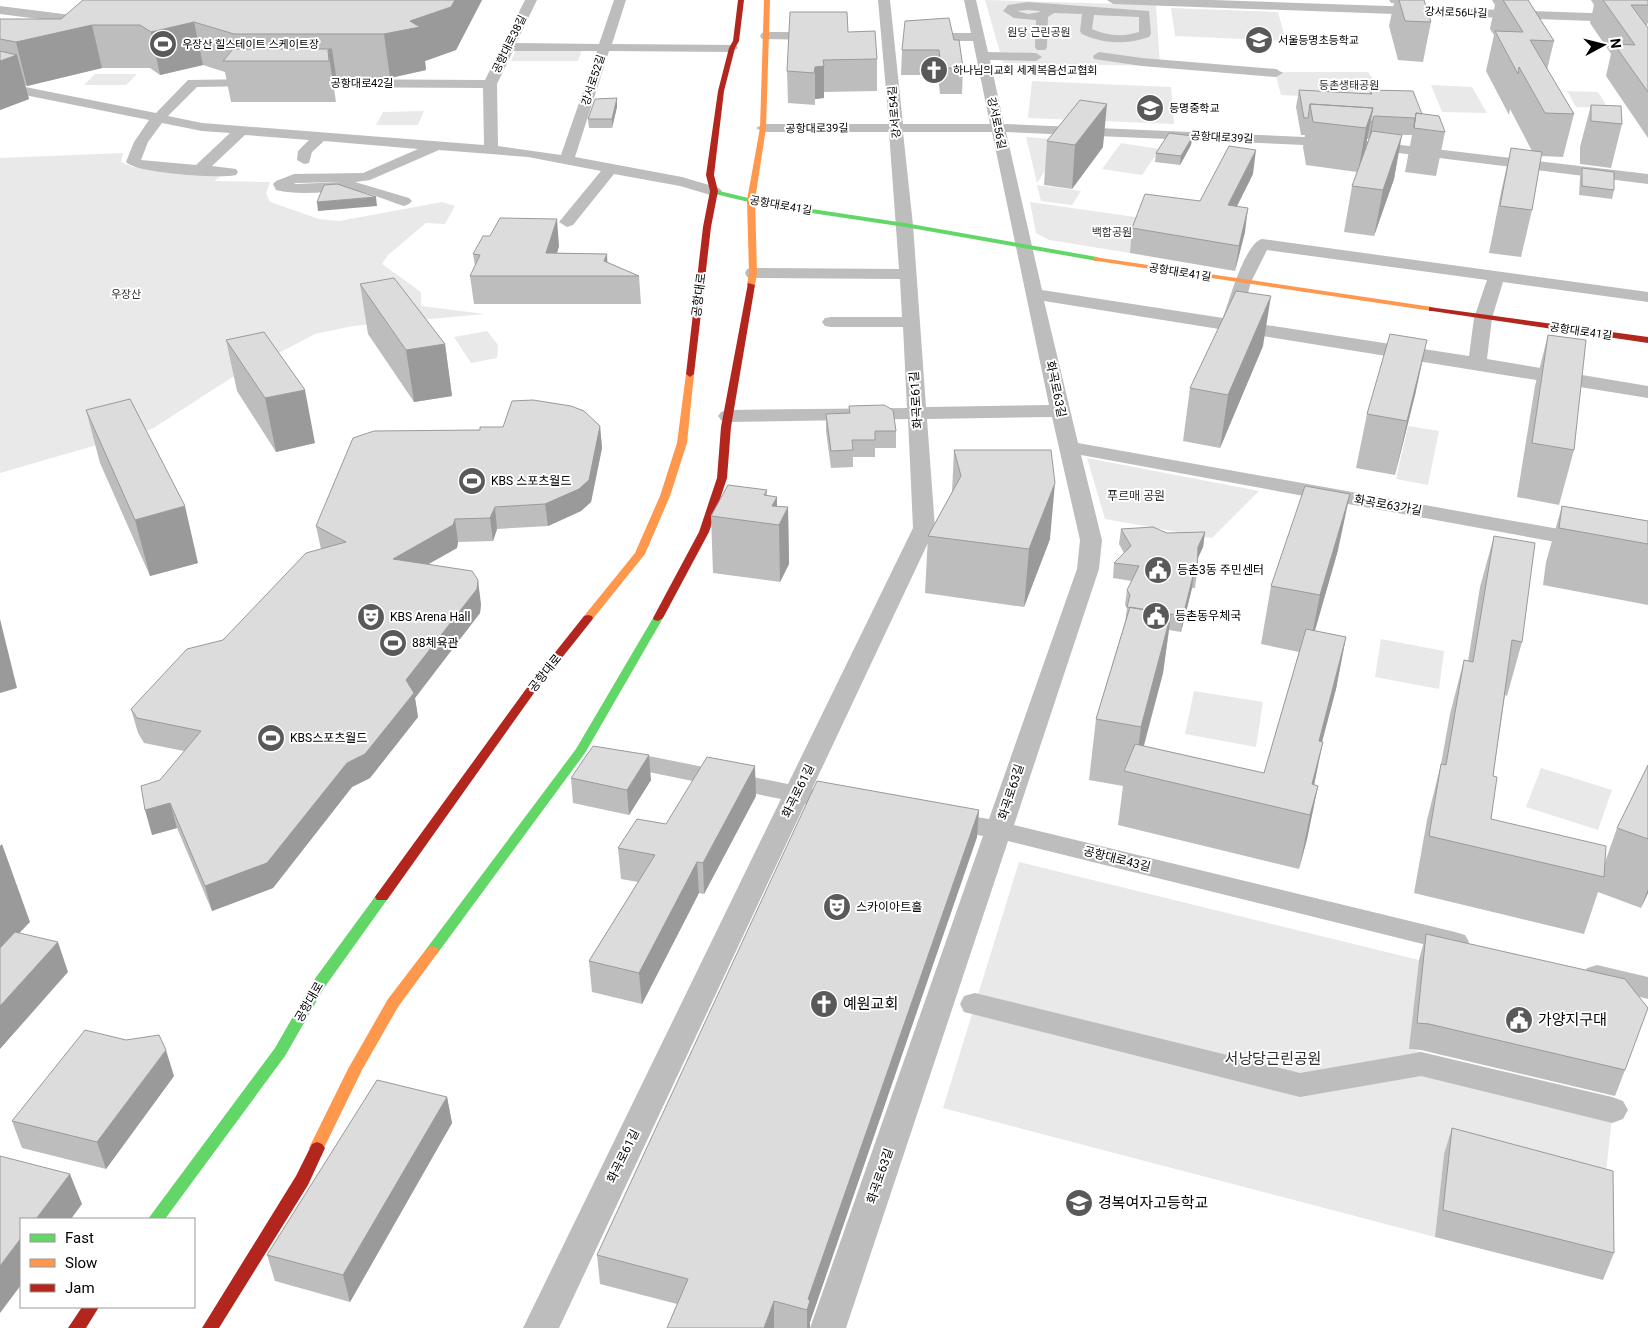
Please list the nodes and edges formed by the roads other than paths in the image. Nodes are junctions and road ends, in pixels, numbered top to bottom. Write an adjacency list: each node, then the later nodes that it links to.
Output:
1 (105, 0): 12 (street)
2 (531, 0): 21 (street, 공항대로38길)
3 (620, 0): 22 (street, 강서로52길)
4 (741, 0): 23 (main road, 공항대로)
5 (767, 0): 17 (main road)
6 (884, 0): 19 (street, 강서로54길)
7 (970, 0): 20 (street, 강서로56길)
8 (1113, 0): 9 (street, 강서로56나길)
9 (1139, 0): 16 (street, 강서로56나길)
10 (1028, 3): 13 (street); 15 (street)
11 (996, 9): 13 (street)
12 (0, 10)
13 (1010, 10): 15 (street)
14 (1088, 11): 14 (street); 15 (street)
15 (1044, 13): 24 (street)
16 (1648, 19)
17 (766, 36): 18 (street); 33 (main road)
18 (832, 36)
19 (892, 36): 20 (street); 32 (street, 강서로54길)
20 (978, 37): 24 (street, 강서로56길)
21 (507, 47): 22 (street); 29 (street, 공항대로38길)
22 (604, 47): 23 (street); 40 (street, 강서로52길)
23 (732, 48): 45 (main road, 공항대로)
24 (983, 56): 34 (street, 강서로56길)
25 (1099, 56): 26 (street)
26 (1276, 73)
27 (272, 83): 31 (street)
28 (292, 83): 29 (street, 공항대로42길)
29 (490, 84): 38 (street, 공항대로38길)
30 (0, 86): 31 (street)
31 (160, 118): 35 (street); 42 (street)
32 (896, 127): 33 (street, 공항대로39길); 34 (street, 공항대로39길); 49 (street, 강서로54길)
33 (763, 128): 46 (main road)
34 (998, 128): 44 (street, 공항대로39길); 50 (street, 강서로56길)
35 (241, 131): 36 (street); 42 (street)
36 (320, 137): 37 (street); 39 (street)
37 (440, 145): 38 (street); 47 (street)
38 (491, 149): 40 (street)
39 (304, 160)
40 (567, 160): 41 (street)
41 (612, 168): 45 (street); 48 (street)
42 (199, 170): 43 (street)
43 (231, 172)
44 (1648, 179)
45 (714, 191): 46 (main road, 공항대로41길); 79 (main road, 공항대로)
46 (751, 200): 49 (main road, 공항대로41길); 51 (main road)
47 (404, 201)
48 (567, 222)
49 (905, 224): 50 (main road, 공항대로41길); 52 (street, 화곡로61길)
50 (1024, 247): 54 (main road, 공항대로41길); 55 (street, 화곡로63길)
51 (753, 273): 52 (street); 66 (main road)
52 (908, 274): 59 (street, 화곡로61길)
53 (1497, 276): 54 (street); 56 (street); 57 (street)
54 (1243, 282): 57 (main road, 공항대로41길); 60 (street)
55 (1034, 294): 60 (street); 64 (street, 화곡로63길)
56 (1648, 297)
57 (1483, 318): 61 (main road, 공항대로41길); 62 (street)
58 (831, 322): 59 (street)
59 (911, 322): 65 (street, 화곡로61길)
60 (1230, 325): 62 (street)
61 (1648, 340)
62 (1478, 363): 63 (street)
63 (1648, 392)
64 (1060, 411): 65 (street); 67 (street, 화곡로63길)
65 (916, 413): 66 (street); 70 (street, 화곡로61길)
66 (728, 416): 69 (main road)
67 (1068, 447): 68 (street, 화곡로63가길); 73 (street, 화곡로63길)
68 (1648, 552)
69 (581, 750): 70 (street); 81 (main road)
70 (796, 794): 71 (street); 83 (street, 화곡로61길)
71 (835, 801)
72 (922, 816): 73 (street, 공항대로43길)
73 (998, 830): 74 (street, 공항대로43길); 84 (street, 화곡로63길)
74 (1484, 949)
75 (1570, 970): 76 (street)
76 (1648, 988)
77 (975, 1004): 78 (street)
78 (1612, 1110)
79 (157, 1218)
80 (90, 1308): 82 (main road)
81 (218, 1326)
82 (76, 1328)
83 (541, 1328)
84 (828, 1328)

